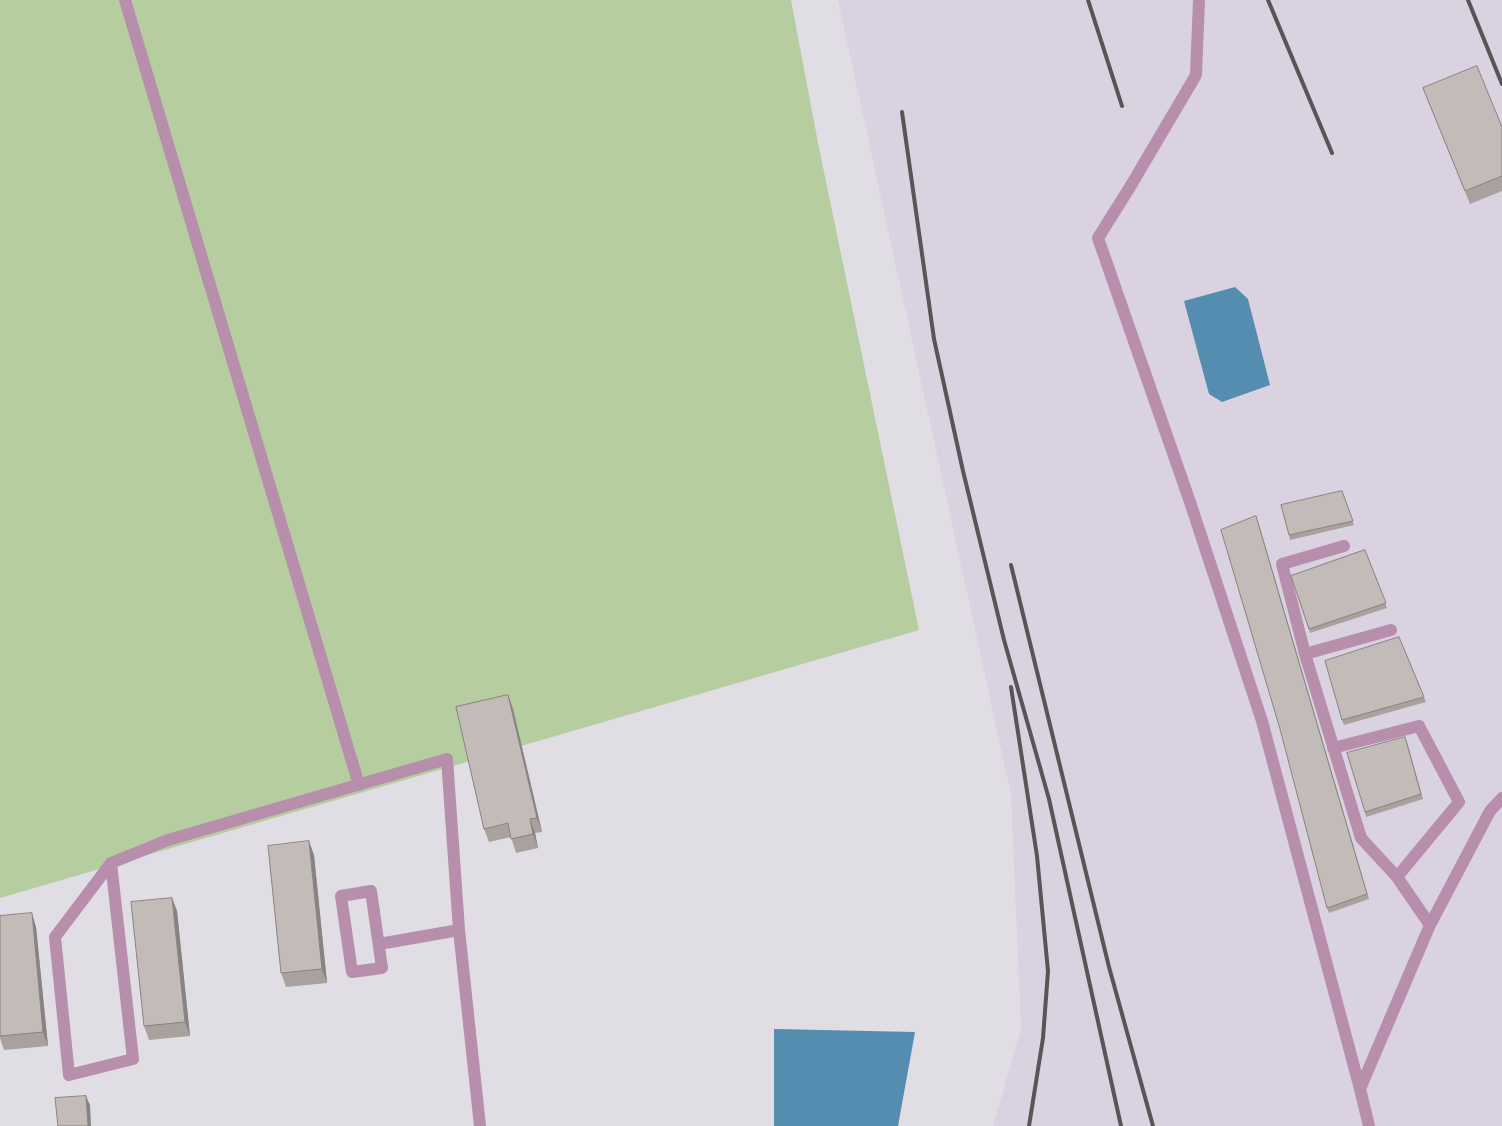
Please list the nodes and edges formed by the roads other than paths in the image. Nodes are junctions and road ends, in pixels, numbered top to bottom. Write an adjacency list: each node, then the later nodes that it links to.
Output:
1 (125, 0): 7 (lane)
2 (1198, 0): 14 (lane)
3 (1344, 546): 5 (lane)
4 (1391, 630): 5 (lane)
5 (1305, 654): 6 (lane)
6 (1333, 748): 10 (lane); 10 (lane)
7 (359, 785): 9 (lane); 12 (lane)
8 (1502, 798): 11 (lane)
9 (111, 863): 9 (lane)
10 (1397, 877): 11 (lane)
11 (1430, 925): 14 (lane)
12 (459, 930): 13 (lane); 15 (lane)
13 (379, 944): 13 (lane)
14 (1360, 1089): 16 (lane)
15 (480, 1126)
16 (1369, 1126)

